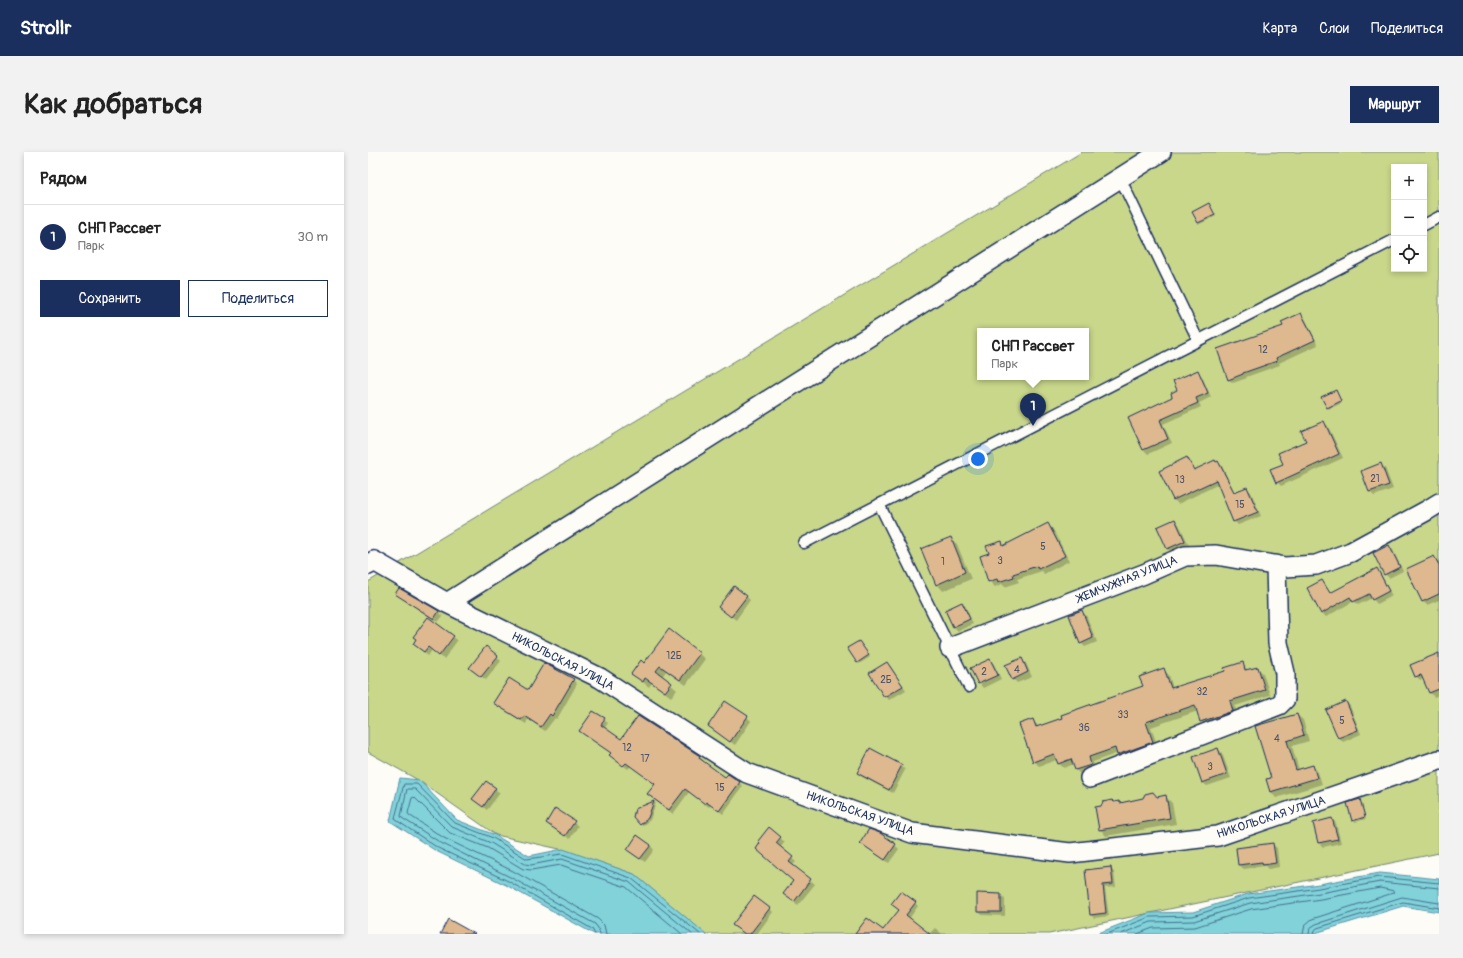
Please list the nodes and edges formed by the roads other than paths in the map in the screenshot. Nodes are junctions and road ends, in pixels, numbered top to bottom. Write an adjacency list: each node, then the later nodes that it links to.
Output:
1 (1161, 152): 2 (street)
2 (1120, 178): 6 (lane); 12 (street)
3 (1439, 217): 4 (lane)
4 (1427, 223)
5 (1391, 242): 6 (lane)
6 (1198, 340): 8 (lane)
7 (1439, 503): 11 (street, ЖЕМЧУЖНАЯ УЛИЦА)
8 (879, 504): 9 (lane); 13 (lane)
9 (804, 543)
10 (371, 563): 12 (street, НИКОЛЬСКАЯ УЛИЦА)
11 (1276, 566): 13 (street, ЖЕМЧУЖНАЯ УЛИЦА); 16 (street)
12 (447, 603): 15 (street, НИКОЛЬСКАЯ УЛИЦА)
13 (950, 648): 14 (lane)
14 (968, 687)
15 (1439, 760)
16 (1090, 778)

